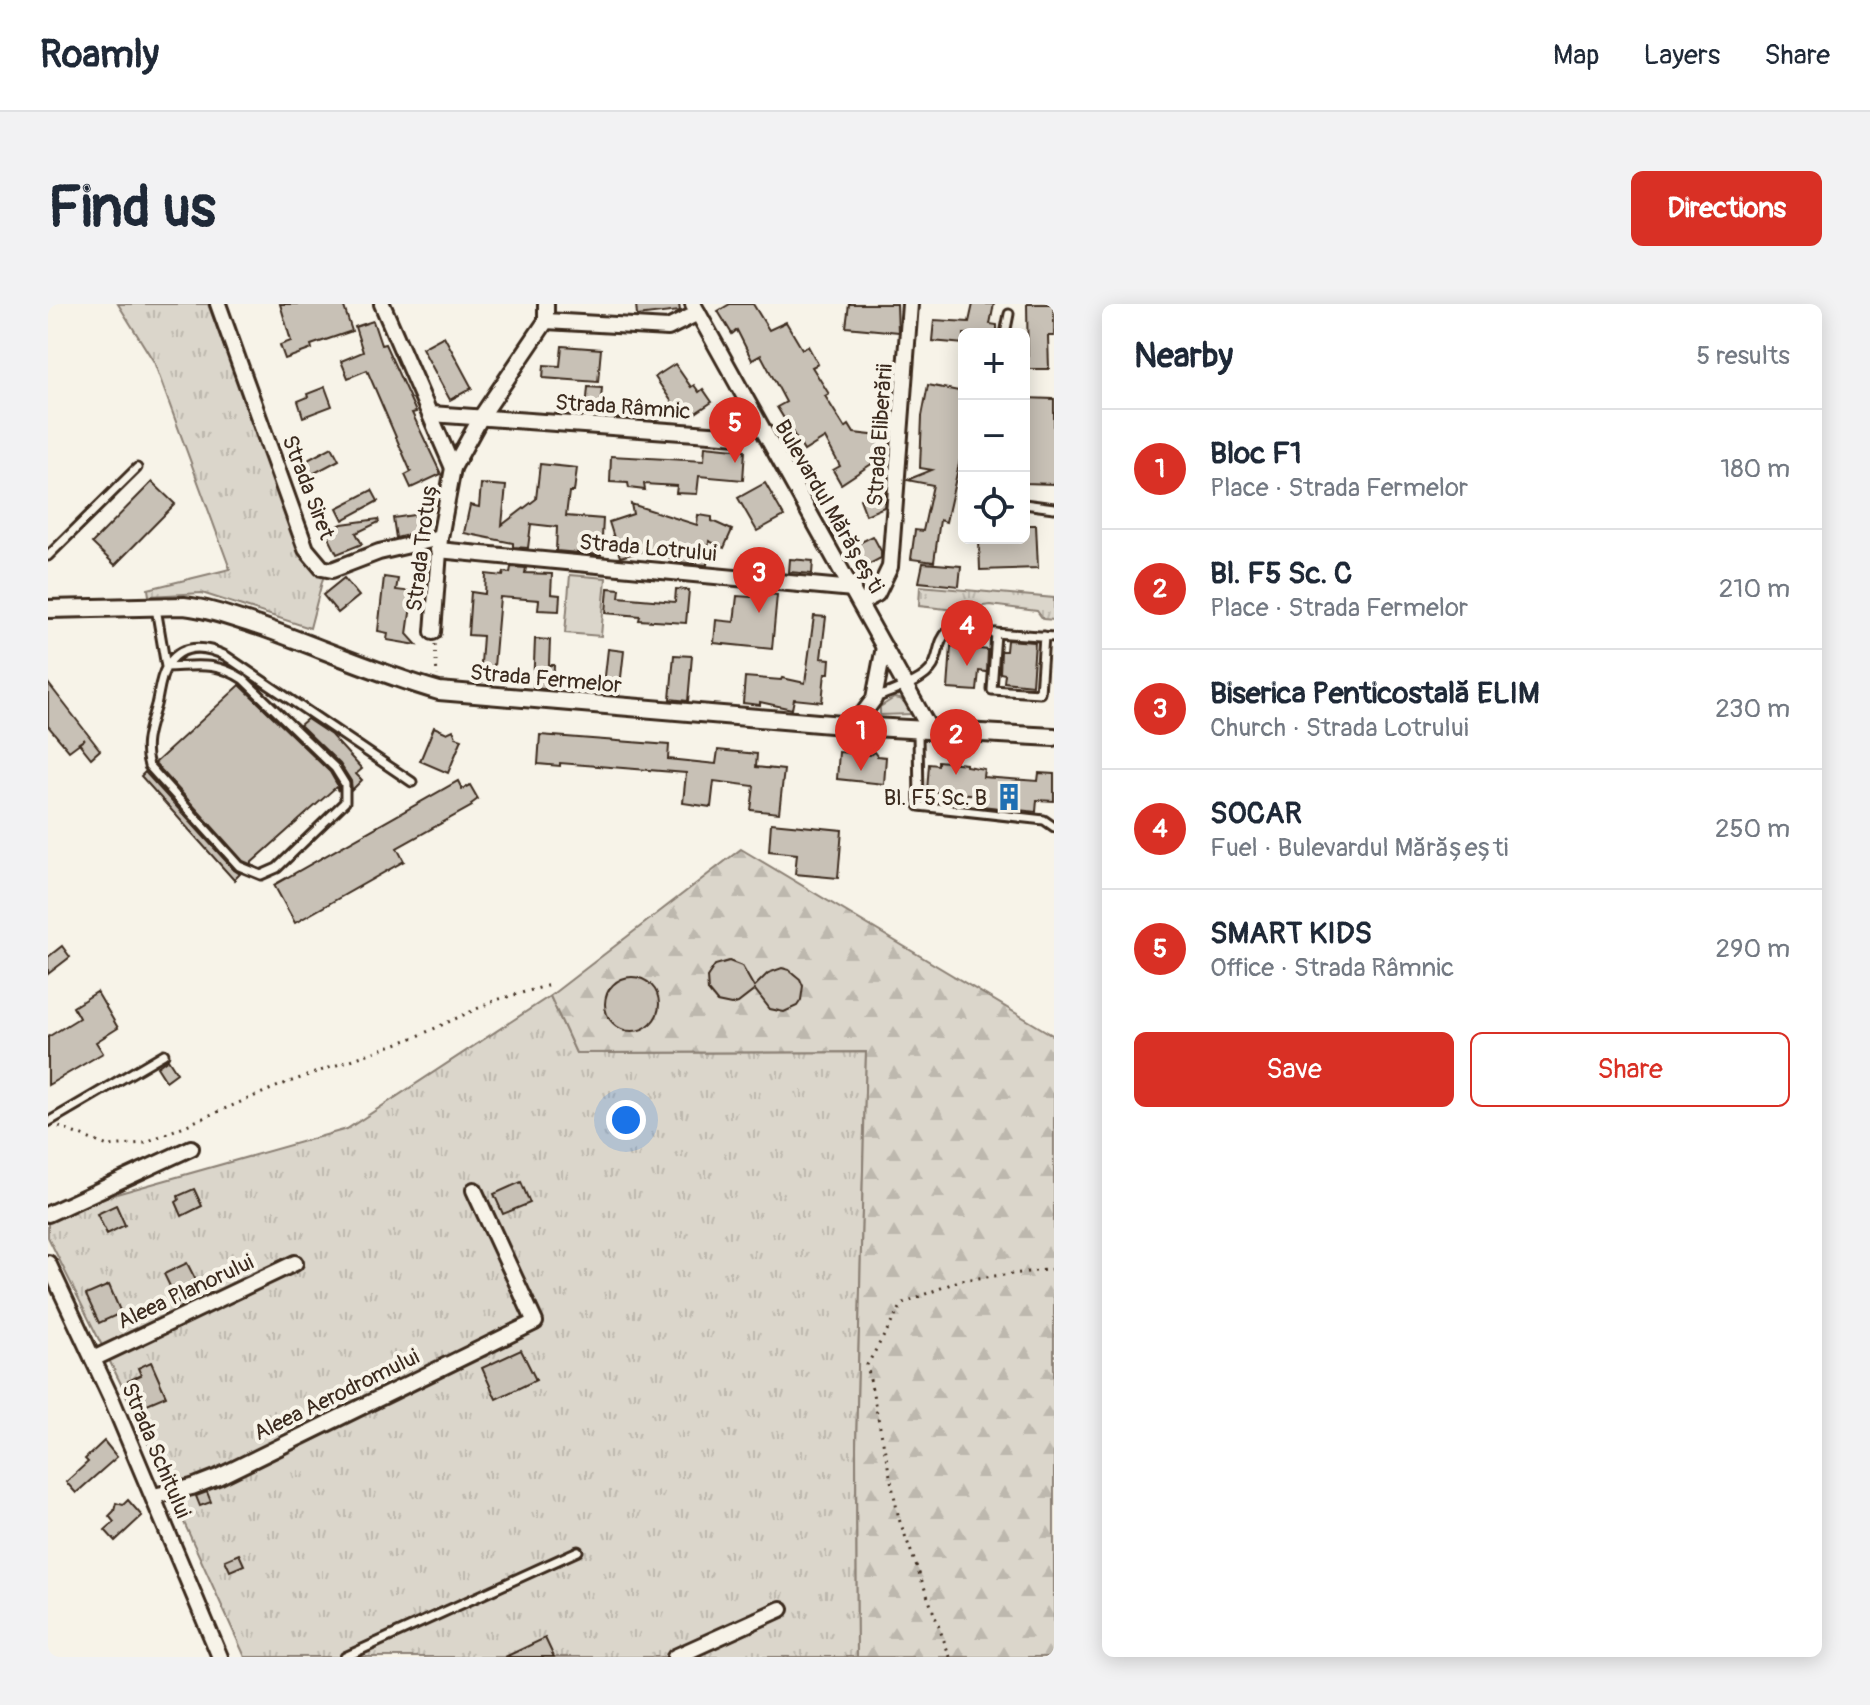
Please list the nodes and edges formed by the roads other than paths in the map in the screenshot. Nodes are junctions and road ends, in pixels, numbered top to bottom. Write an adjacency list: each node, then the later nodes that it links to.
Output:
1 (218, 304): 16 (street, Strada Siret)
2 (382, 304): 9 (street, Strada Trotuș)
3 (546, 304): 7 (street)
4 (910, 304): 19 (street, Strada Eliberării)
5 (695, 308): 7 (street); 11 (street, Bulevardul Mărășești)
6 (1009, 314): 8 (lane)
7 (546, 321): 10 (street, Strada Trotuș)
8 (1006, 328)
9 (431, 414): 10 (street); 13 (street, Strada Trotuș)
10 (481, 417): 11 (street, Strada Râmnic); 13 (street, Strada Trotuș)
11 (757, 424): 18 (street, Bulevardul Mărășești)
12 (137, 468): 17 (lane)
13 (453, 468): 16 (street, Strada Trotuș)
14 (1030, 505): 15 (lane)
15 (1054, 508)
16 (439, 544): 18 (street, Strada Lotrului); 22 (street, Strada Trotuș)
17 (48, 556)
18 (853, 589): 19 (street, Bulevardul Mărășești)
19 (860, 603): 26 (street, Bulevardul Mărășești)
20 (156, 606): 21 (street, Strada Fermelor); 27 (lane); 30 (street, Strada Fermelor)
21 (48, 609)
22 (433, 632)
23 (996, 633): 24 (lane); 24 (lane); 28 (lane)
24 (1044, 636): 25 (lane)
25 (1054, 637)
26 (884, 647): 28 (street, Bulevardul Mărășești); 29 (street)
27 (166, 667): 27 (lane); 33 (lane)
28 (905, 685): 29 (lane); 31 (street, Bulevardul Mărășești)
29 (874, 699): 30 (street)
30 (854, 726): 31 (street, Strada Fermelor)
31 (924, 730): 32 (street, Strada Fermelor); 34 (lane)
32 (1054, 737)
33 (412, 782)
34 (1054, 827)
35 (164, 1054): 36 (lane)
36 (48, 1122)
37 (191, 1148): 39 (street)
38 (474, 1190): 43 (street, Aleea Aerodromului)
39 (48, 1214)
40 (48, 1263): 42 (street, Strada Schitului)
41 (295, 1263): 42 (street, Aleea Planorului)
42 (93, 1359): 43 (street, Strada Schitului)
43 (154, 1496): 46 (street, Strada Schitului)
44 (578, 1551): 47 (lane)
45 (781, 1609): 48 (street)
46 (220, 1657)
47 (345, 1657)
48 (675, 1657)

